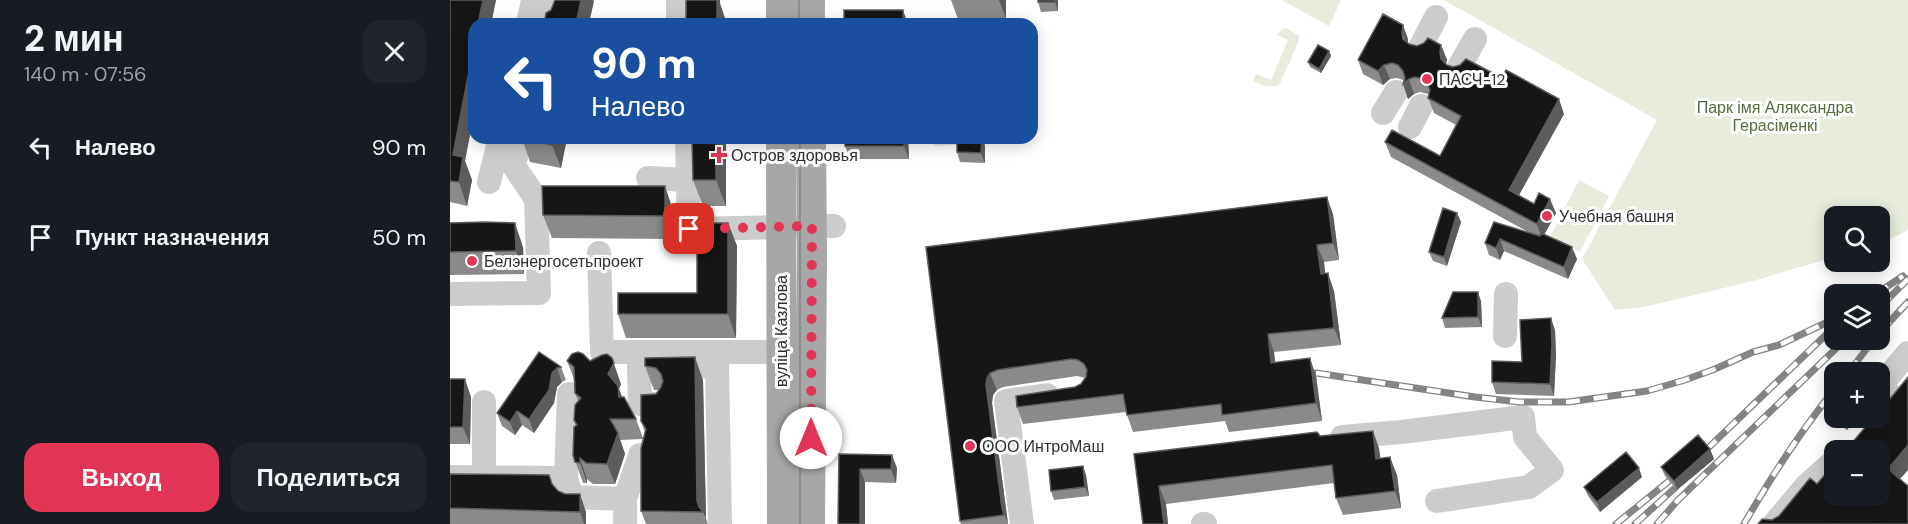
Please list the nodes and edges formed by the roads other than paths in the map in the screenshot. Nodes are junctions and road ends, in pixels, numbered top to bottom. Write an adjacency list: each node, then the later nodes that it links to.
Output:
1 (533, 0): 6 (lane)
2 (555, 0): 7 (lane)
3 (678, 0): 8 (lane)
4 (782, 0): 9 (main road)
5 (810, 0): 10 (main road)
6 (529, 18)
7 (550, 18)
8 (678, 18)
9 (782, 18)
10 (810, 18)
11 (1455, 28): 11 (lane)
12 (1396, 92): 13 (lane)
13 (1383, 113)
14 (498, 144): 21 (lane)
15 (519, 144): 25 (lane)
16 (687, 144): 20 (lane)
17 (781, 144): 22 (main road, вуліца Казлова)
18 (812, 144): 23 (main road, вуліца Казлова)
19 (648, 178): 20 (lane)
20 (687, 180): 22 (lane)
21 (489, 182)
22 (781, 226): 23 (lane); 30 (main road, вуліца Казлова)
23 (823, 226): 48 (main road, вуліца Казлова)
24 (514, 232): 25 (lane)
25 (538, 233): 27 (lane)
26 (599, 253): 30 (lane)
27 (450, 294)
28 (1506, 294): 29 (lane)
29 (1504, 336)
30 (781, 352): 47 (main road, вуліца Казлова)
31 (1908, 353): 36 (lane)
32 (1069, 392): 49 (lane)
33 (569, 394): 42 (lane)
34 (484, 402): 41 (lane)
35 (657, 404): 46 (lane)
36 (1865, 430)
37 (1332, 438): 44 (lane)
38 (640, 455): 43 (lane)
39 (1824, 470): 50 (lane)
40 (450, 477): 41 (lane)
41 (484, 477): 42 (lane)
42 (566, 478): 43 (lane)
43 (625, 499): 45 (lane)
44 (1437, 501)
45 (625, 524)
46 (720, 524)
47 (782, 524)
48 (810, 524)
49 (1022, 524)
50 (1774, 524)

